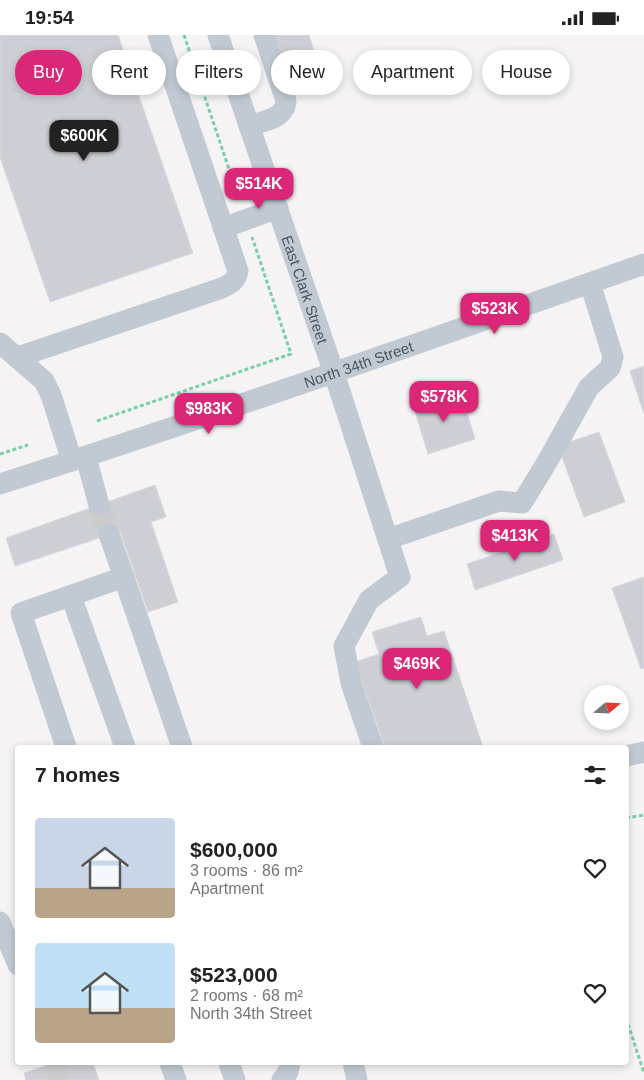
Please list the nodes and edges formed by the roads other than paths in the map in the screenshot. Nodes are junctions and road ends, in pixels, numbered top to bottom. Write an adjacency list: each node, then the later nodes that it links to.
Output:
1 (158, 35): 6 (street)
2 (218, 35): 4 (street, East Clark Street)
3 (264, 35): 4 (street)
4 (249, 126): 5 (street, East Clark Street)
5 (278, 208): 6 (street); 11 (street, East Clark Street)
6 (223, 227): 10 (street)
7 (644, 264): 8 (street, North 34th Street)
8 (590, 283): 11 (street, North 34th Street); 16 (street)
9 (0, 343): 10 (street)
10 (18, 357): 12 (street)
11 (334, 373): 12 (street, North 34th Street); 16 (street, East Clark Street)
12 (79, 459): 13 (street, North 34th Street); 14 (street)
13 (0, 484)
14 (99, 505)
15 (109, 534): 17 (street)
16 (388, 539): 22 (street, East Clark Street)
17 (124, 577): 18 (street); 21 (street)
18 (71, 596): 19 (street); 20 (street)
19 (65, 745)
20 (124, 745)
21 (181, 745)
22 (372, 745)
23 (644, 752): 24 (street)
24 (629, 755)
25 (0, 922): 26 (street)
26 (15, 958)
27 (171, 1065): 31 (street)
28 (230, 1065): 32 (street)
29 (290, 1065): 33 (street)
30 (353, 1065): 34 (street)
31 (176, 1080)
32 (235, 1080)
33 (282, 1080)
34 (357, 1080)

